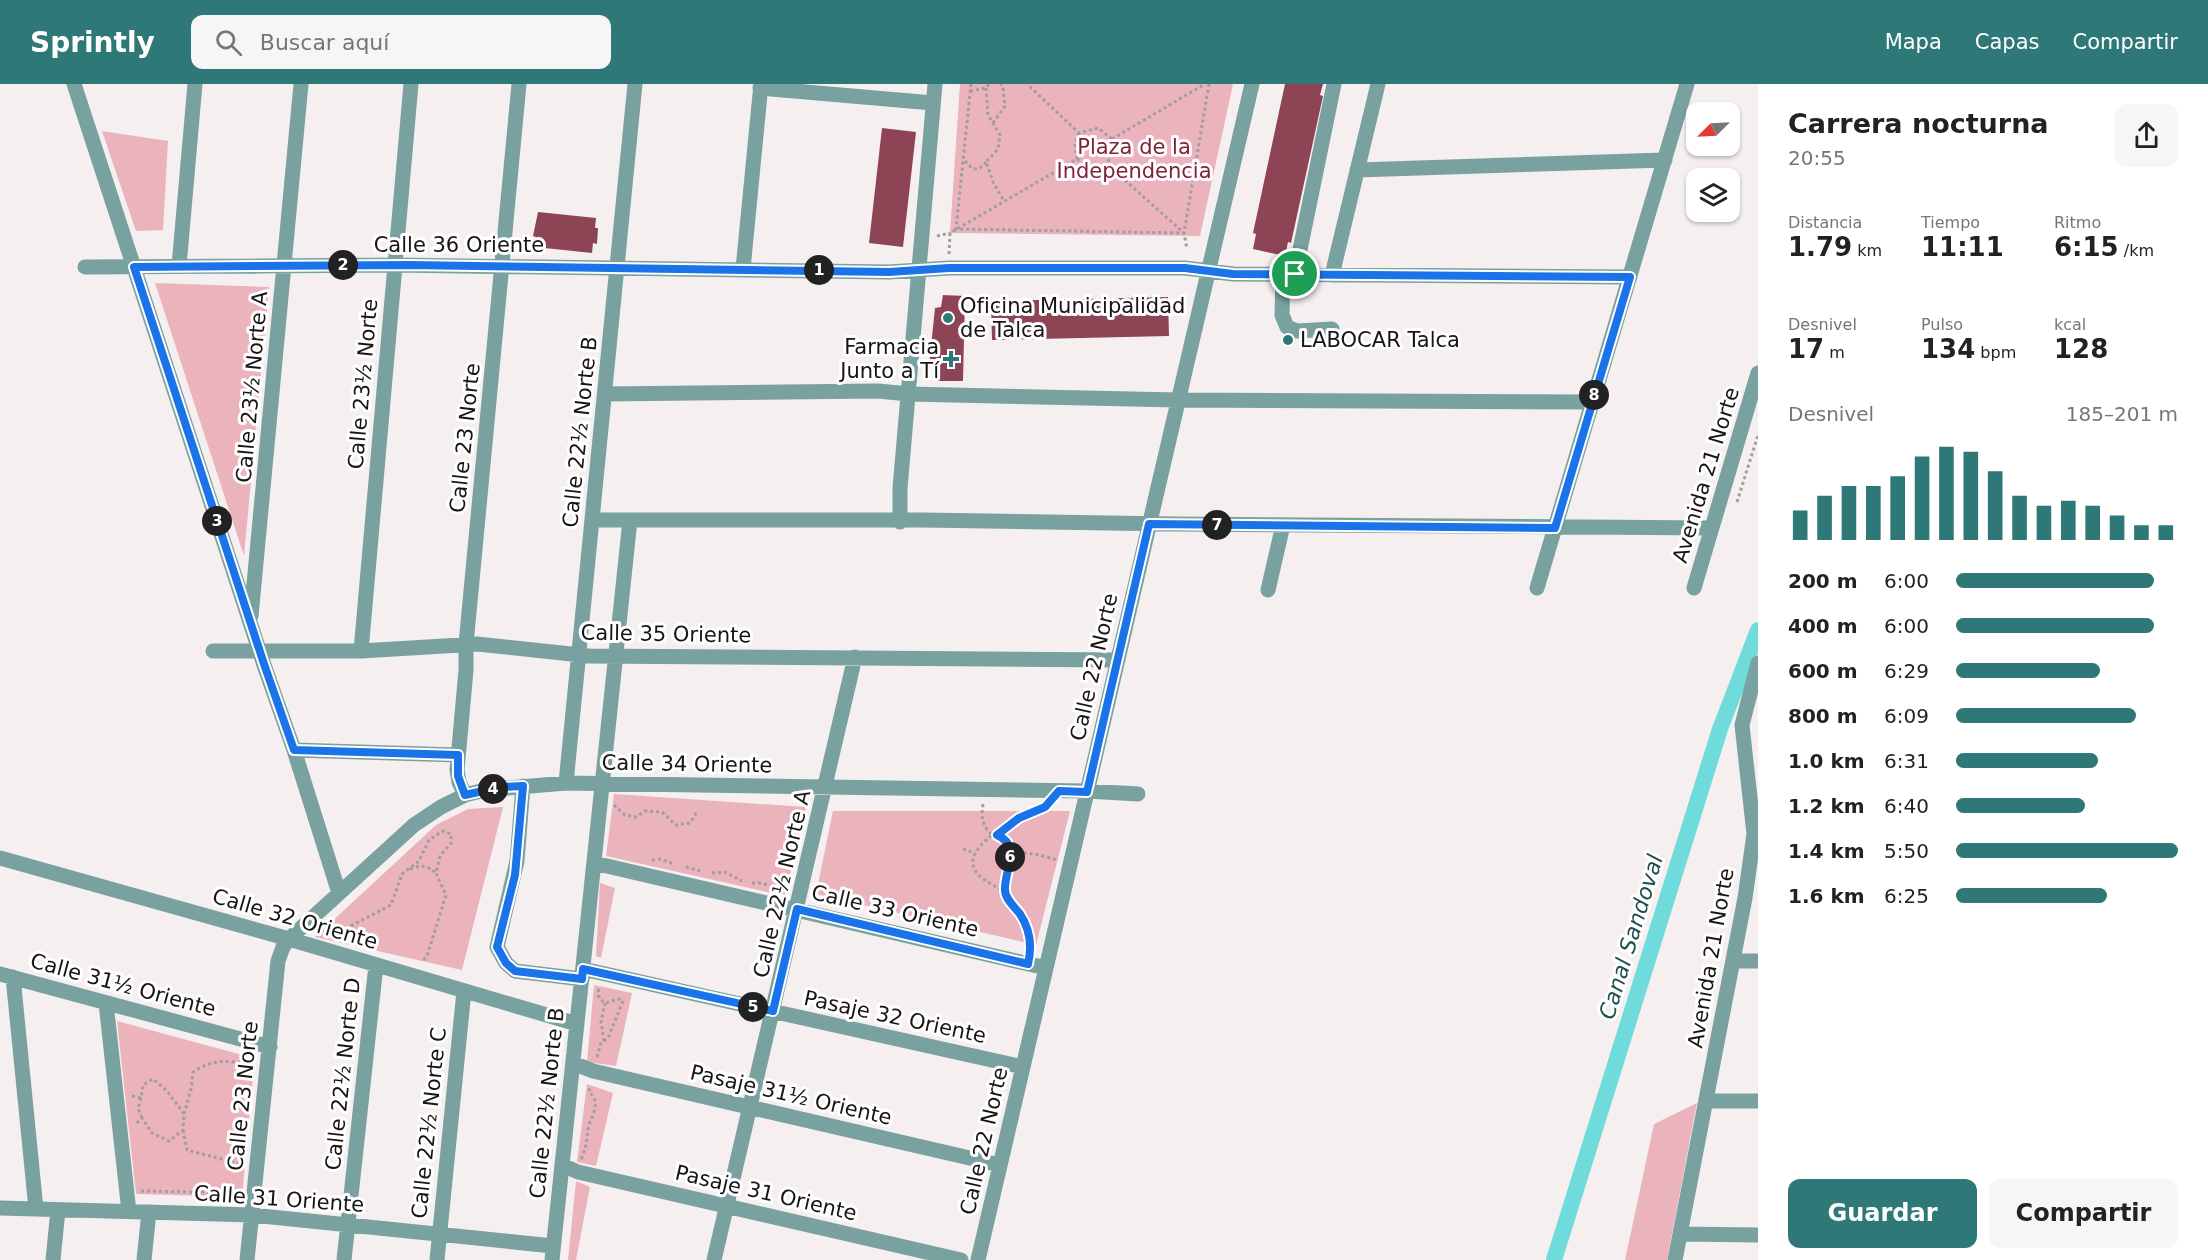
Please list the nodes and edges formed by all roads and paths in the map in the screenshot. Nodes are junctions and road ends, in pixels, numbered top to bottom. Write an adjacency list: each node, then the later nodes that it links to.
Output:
1 (74, 84): 22 (street)
2 (87, 84): 22 (street)
3 (195, 84): 37 (street)
4 (301, 84): 38 (street, Calle 23½ Norte A)
5 (411, 84): 36 (street, Calle 23½ Norte)
6 (519, 84): 39 (street, Calle 23 Norte)
7 (635, 84): 42 (street, Calle 22½ Norte B)
8 (935, 84): 21 (street)
9 (971, 84): 20 (path)
10 (989, 84): 19 (path)
11 (1001, 84): 23 (path)
12 (1027, 84): 24 (path)
13 (1207, 84): 25 (path); 34 (path)
14 (1252, 84): 46 (street, Calle 22 Norte)
15 (1334, 84): 47 (street)
16 (1378, 84): 31 (street)
17 (1687, 84): 27 (street)
18 (760, 86): 21 (street); 44 (street)
19 (986, 88): 20 (path); 23 (path)
20 (970, 91): 28 (path)
21 (933, 103): 45 (street)
22 (85, 116): 41 (street)
23 (993, 123): 29 (path)
24 (1079, 133): 25 (path); 26 (path)
25 (1112, 139): 30 (path)
26 (1077, 159): 30 (path); 32 (path)
27 (1665, 160): 31 (street); 49 (street)
28 (964, 161): 29 (path); 33 (path)
29 (986, 162): 32 (path)
30 (1107, 164): 34 (path)
31 (1358, 170): 48 (street)
32 (1004, 201): 33 (path)
33 (956, 229): 34 (path); 43 (path)
34 (1184, 233): 35 (path)
35 (1187, 249)
36 (395, 265): 38 (street, Calle 36 Oriente); 39 (street, Calle 36 Oriente); 70 (street, Calle 23½ Norte)
37 (179, 266): 38 (street, Calle 36 Oriente); 41 (street, Calle 36 Oriente)
38 (284, 266): 66 (street, Calle 23½ Norte A)
39 (503, 266): 42 (street, Calle 36 Oriente); 67 (street, Calle 23 Norte)
40 (85, 267): 41 (street, Calle 36 Oriente)
41 (134, 267): 66 (street)
42 (617, 267): 44 (street, Calle 36 Oriente); 52 (street, Calle 22½ Norte B)
43 (949, 268): 45 (street, Calle 36 Oriente); 46 (street, Calle 36 Oriente)
44 (743, 269): 45 (street, Calle 36 Oriente)
45 (919, 270): 53 (street)
46 (1208, 271): 47 (street, Calle 36 Oriente); 54 (street, Calle 22 Norte)
47 (1289, 274): 48 (street, Calle 36 Oriente); 50 (street)
48 (1332, 275): 49 (street, Calle 36 Oriente)
49 (1630, 277): 55 (street)
50 (1332, 329)
51 (1758, 373): 62 (street, Avenida 21 Norte)
52 (604, 394): 53 (street); 56 (street, Calle 22½ Norte B)
53 (909, 394): 54 (street); 58 (street)
54 (1178, 400): 55 (street); 59 (street, Calle 22 Norte)
55 (1592, 402): 61 (street)
56 (592, 520): 57 (street); 71 (street, Calle 22½ Norte B)
57 (630, 520): 58 (street); 72 (street, Calle 22½ Norte B)
58 (900, 522): 59 (street)
59 (1149, 524): 60 (street); 74 (street, Calle 22 Norte)
60 (1283, 525): 61 (street); 65 (street)
61 (1555, 528): 62 (street); 63 (street)
62 (1712, 528): 64 (street, Avenida 21 Norte)
63 (1537, 588)
64 (1694, 588)
65 (1269, 590)
66 (250, 623): 69 (street)
67 (466, 644): 70 (street, Calle 35 Oriente); 71 (street, Calle 35 Oriente); 78 (street, Calle 23 Norte)
68 (213, 651): 69 (street, Calle 35 Oriente)
69 (260, 651): 70 (street, Calle 35 Oriente); 77 (street)
70 (361, 651)
71 (579, 654): 72 (street, Calle 35 Oriente); 79 (street, Calle 22½ Norte B)
72 (616, 656): 73 (street, Calle 35 Oriente); 80 (street, Calle 22½ Norte B)
73 (855, 657): 74 (street, Calle 35 Oriente); 82 (street, Calle 22½ Norte A)
74 (1118, 660): 85 (street, Calle 22 Norte)
75 (1758, 663): 76 (street, Avenida 21 Norte)
76 (1753, 702): 90 (street, Avenida 21 Norte)
77 (294, 750): 78 (street); 102 (street)
78 (458, 755): 87 (street, Calle 23 Norte)
79 (566, 783): 80 (street, Calle 34 Oriente); 81 (street, Calle 34 Oriente)
80 (603, 784): 82 (street, Calle 34 Oriente); 97 (street, Calle 22½ Norte B)
81 (523, 786): 87 (street, Calle 34 Oriente); 112 (street, Pasaje 32 Oriente)
82 (826, 787): 83 (street, Calle 34 Oriente); 103 (street, Calle 22½ Norte A)
83 (986, 790): 84 (street, Calle 34 Oriente); 91 (path)
84 (1059, 791): 85 (street, Calle 34 Oriente); 92 (path)
85 (1087, 792): 86 (street, Calle 34 Oriente); 98 (street, Calle 22 Norte)
86 (1138, 794)
87 (465, 795): 102 (street, Calle 34 Oriente)
88 (608, 806): 89 (path)
89 (697, 812)
90 (1756, 834): 106 (street, Avenida 21 Norte)
91 (992, 835): 92 (path); 95 (path)
92 (997, 835): 94 (path)
93 (963, 849): 95 (path)
94 (1011, 851): 98 (path); 101 (path)
95 (975, 853): 101 (path)
96 (0, 858): 104 (street, Calle 32 Oriente)
97 (594, 864): 103 (street, Calle 33 Oriente); 112 (street, Calle 22½ Norte B)
98 (1070, 865): 110 (street, Calle 22 Norte)
99 (407, 870): 100 (path); 100 (path); 105 (path)
100 (436, 873): 113 (path)
101 (1005, 891): 109 (path)
102 (339, 893): 104 (street, Calle 34 Oriente)
103 (797, 909): 109 (street, Calle 33 Oriente); 118 (street, Calle 22½ Norte A)
104 (289, 939): 105 (street, Calle 32 Oriente); 121 (street, Calle 23 Norte)
105 (327, 950): 108 (street, Calle 32 Oriente)
106 (1733, 961): 107 (street); 127 (street, Avenida 21 Norte)
107 (1758, 961)
108 (376, 964): 113 (street, Calle 32 Oriente); 146 (street, Calle 22½ Norte D)
109 (1028, 964): 110 (street, Calle 33 Oriente)
110 (1046, 968): 123 (street, Calle 22 Norte)
111 (601, 973): 112 (street, Pasaje 32 Oriente); 117 (path); 118 (street, Pasaje 32 Oriente)
112 (582, 974): 119 (street, Calle 22½ Norte B)
113 (411, 975): 115 (street, Calle 32 Oriente)
114 (7, 976): 116 (street, Calle 31½ Oriente); 142 (street)
115 (464, 991): 119 (street, Calle 32 Oriente); 147 (street, Calle 22½ Norte C)
116 (106, 1002): 121 (street, Calle 31½ Oriente); 125 (street)
117 (605, 1003): 120 (path); 120 (path)
118 (773, 1011): 123 (street, Pasaje 32 Oriente); 129 (street, Calle 22½ Norte A)
119 (577, 1024): 122 (street, Calle 22½ Norte B)
120 (604, 1041): 124 (path)
121 (269, 1054): 130 (path); 136 (street, Calle 23 Norte)
122 (573, 1063): 124 (street, Pasaje 31½ Oriente); 134 (street, Calle 22½ Norte B)
123 (1023, 1067): 135 (street, Calle 22 Norte)
124 (593, 1071): 129 (street, Pasaje 31½ Oriente); 137 (path)
125 (115, 1080): 126 (path); 139 (street)
126 (141, 1098): 130 (path); 131 (path)
127 (1706, 1101): 128 (street); 148 (street, Avenida 21 Norte)
128 (1758, 1101)
129 (750, 1106): 135 (street, Pasaje 31½ Oriente); 140 (street, Calle 22½ Norte A)
130 (184, 1114): 133 (path)
131 (142, 1118): 132 (path); 133 (path)
132 (132, 1128)
133 (183, 1130): 136 (path)
134 (562, 1165): 137 (street, Pasaje 31 Oriente); 150 (street, Calle 22½ Norte B)
135 (1000, 1165): 158 (street, Calle 22 Norte)
136 (257, 1167): 138 (street, Calle 23 Norte)
137 (578, 1172): 140 (street, Pasaje 31 Oriente)
138 (254, 1193): 139 (path); 145 (street, Calle 23 Norte)
139 (128, 1205): 143 (street, Calle 31 Oriente); 144 (street, Calle 31 Oriente)
140 (727, 1205): 156 (street, Calle 22½ Norte A); 157 (street, Pasaje 31 Oriente)
141 (0, 1208): 142 (street, Calle 31 Oriente)
142 (36, 1209): 143 (street, Calle 31 Oriente)
143 (58, 1210): 151 (street)
144 (148, 1212): 145 (street, Calle 31 Oriente); 152 (street)
145 (252, 1215): 146 (street, Calle 31 Oriente); 153 (street, Calle 23 Norte)
146 (348, 1224): 147 (street, Calle 31 Oriente); 154 (street, Calle 22½ Norte D)
147 (439, 1234): 150 (street, Calle 31 Oriente); 155 (street, Calle 22½ Norte C)
148 (1680, 1234): 149 (street); 159 (street, Avenida 21 Norte)
149 (1758, 1235)
150 (553, 1253)
151 (53, 1260)
152 (144, 1260)
153 (247, 1260)
154 (344, 1260)
155 (437, 1260)
156 (714, 1260)
157 (961, 1260)
158 (978, 1260)
159 (1676, 1260)

